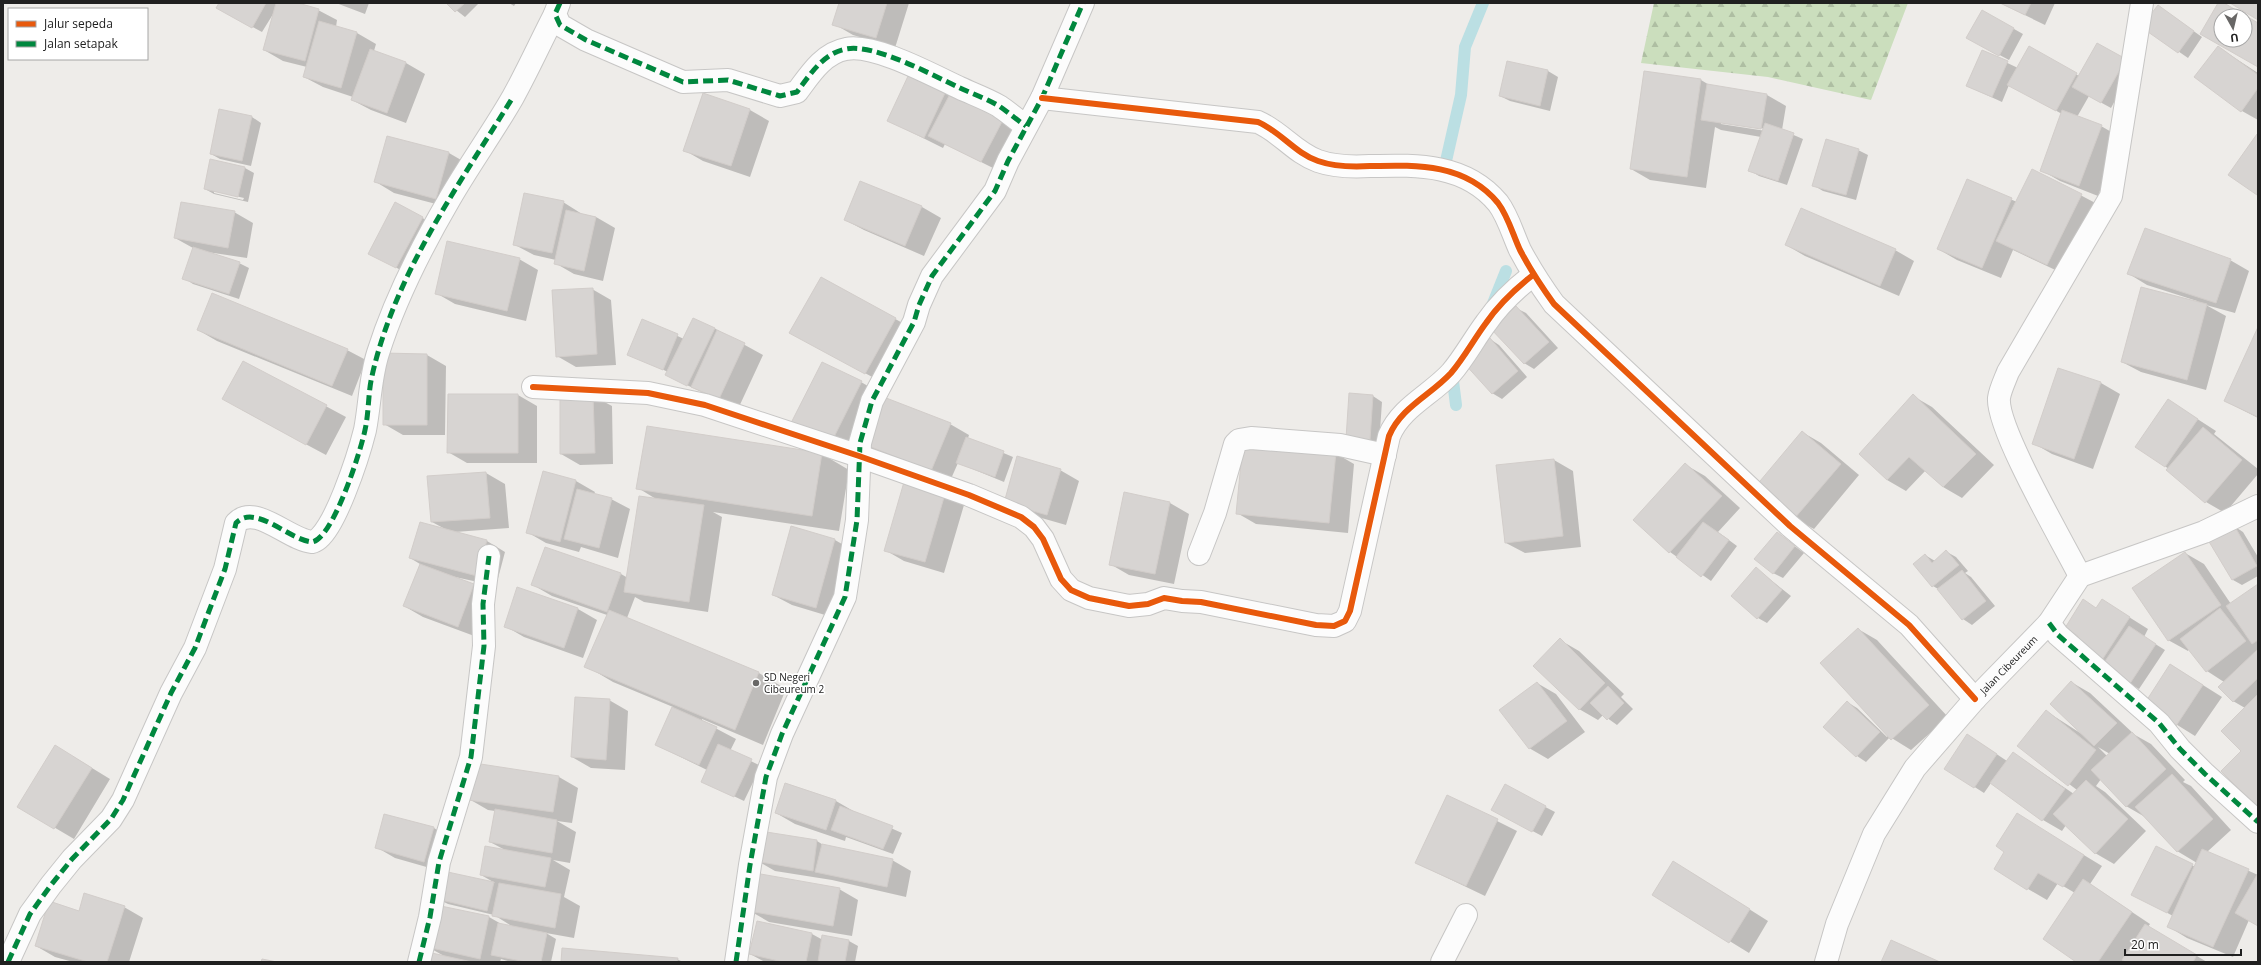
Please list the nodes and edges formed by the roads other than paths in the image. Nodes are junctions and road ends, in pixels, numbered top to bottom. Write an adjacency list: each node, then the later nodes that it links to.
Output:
1 (1083, 3): 4 (street)
2 (2142, 3): 13 (street)
3 (557, 8): 5 (street); 18 (street)
4 (1042, 98): 5 (street); 6 (street)
5 (1026, 126): 9 (street)
6 (1533, 275): 8 (street); 15 (street)
7 (533, 387): 9 (street)
8 (1385, 455): 9 (street); 11 (street)
9 (859, 456): 20 (street)
10 (2258, 506): 13 (street)
11 (1198, 554)
12 (489, 556): 19 (street)
13 (2080, 576): 14 (street, Jalan Cibeureum)
14 (2049, 623): 15 (street, Jalan Cibeureum); 16 (street)
15 (1974, 700): 22 (street, Jalan Cibeureum)
16 (2258, 822)
17 (1466, 915): 21 (street)
18 (8, 962)
19 (418, 962)
20 (736, 962)
21 (1442, 962)
22 (1826, 962)

